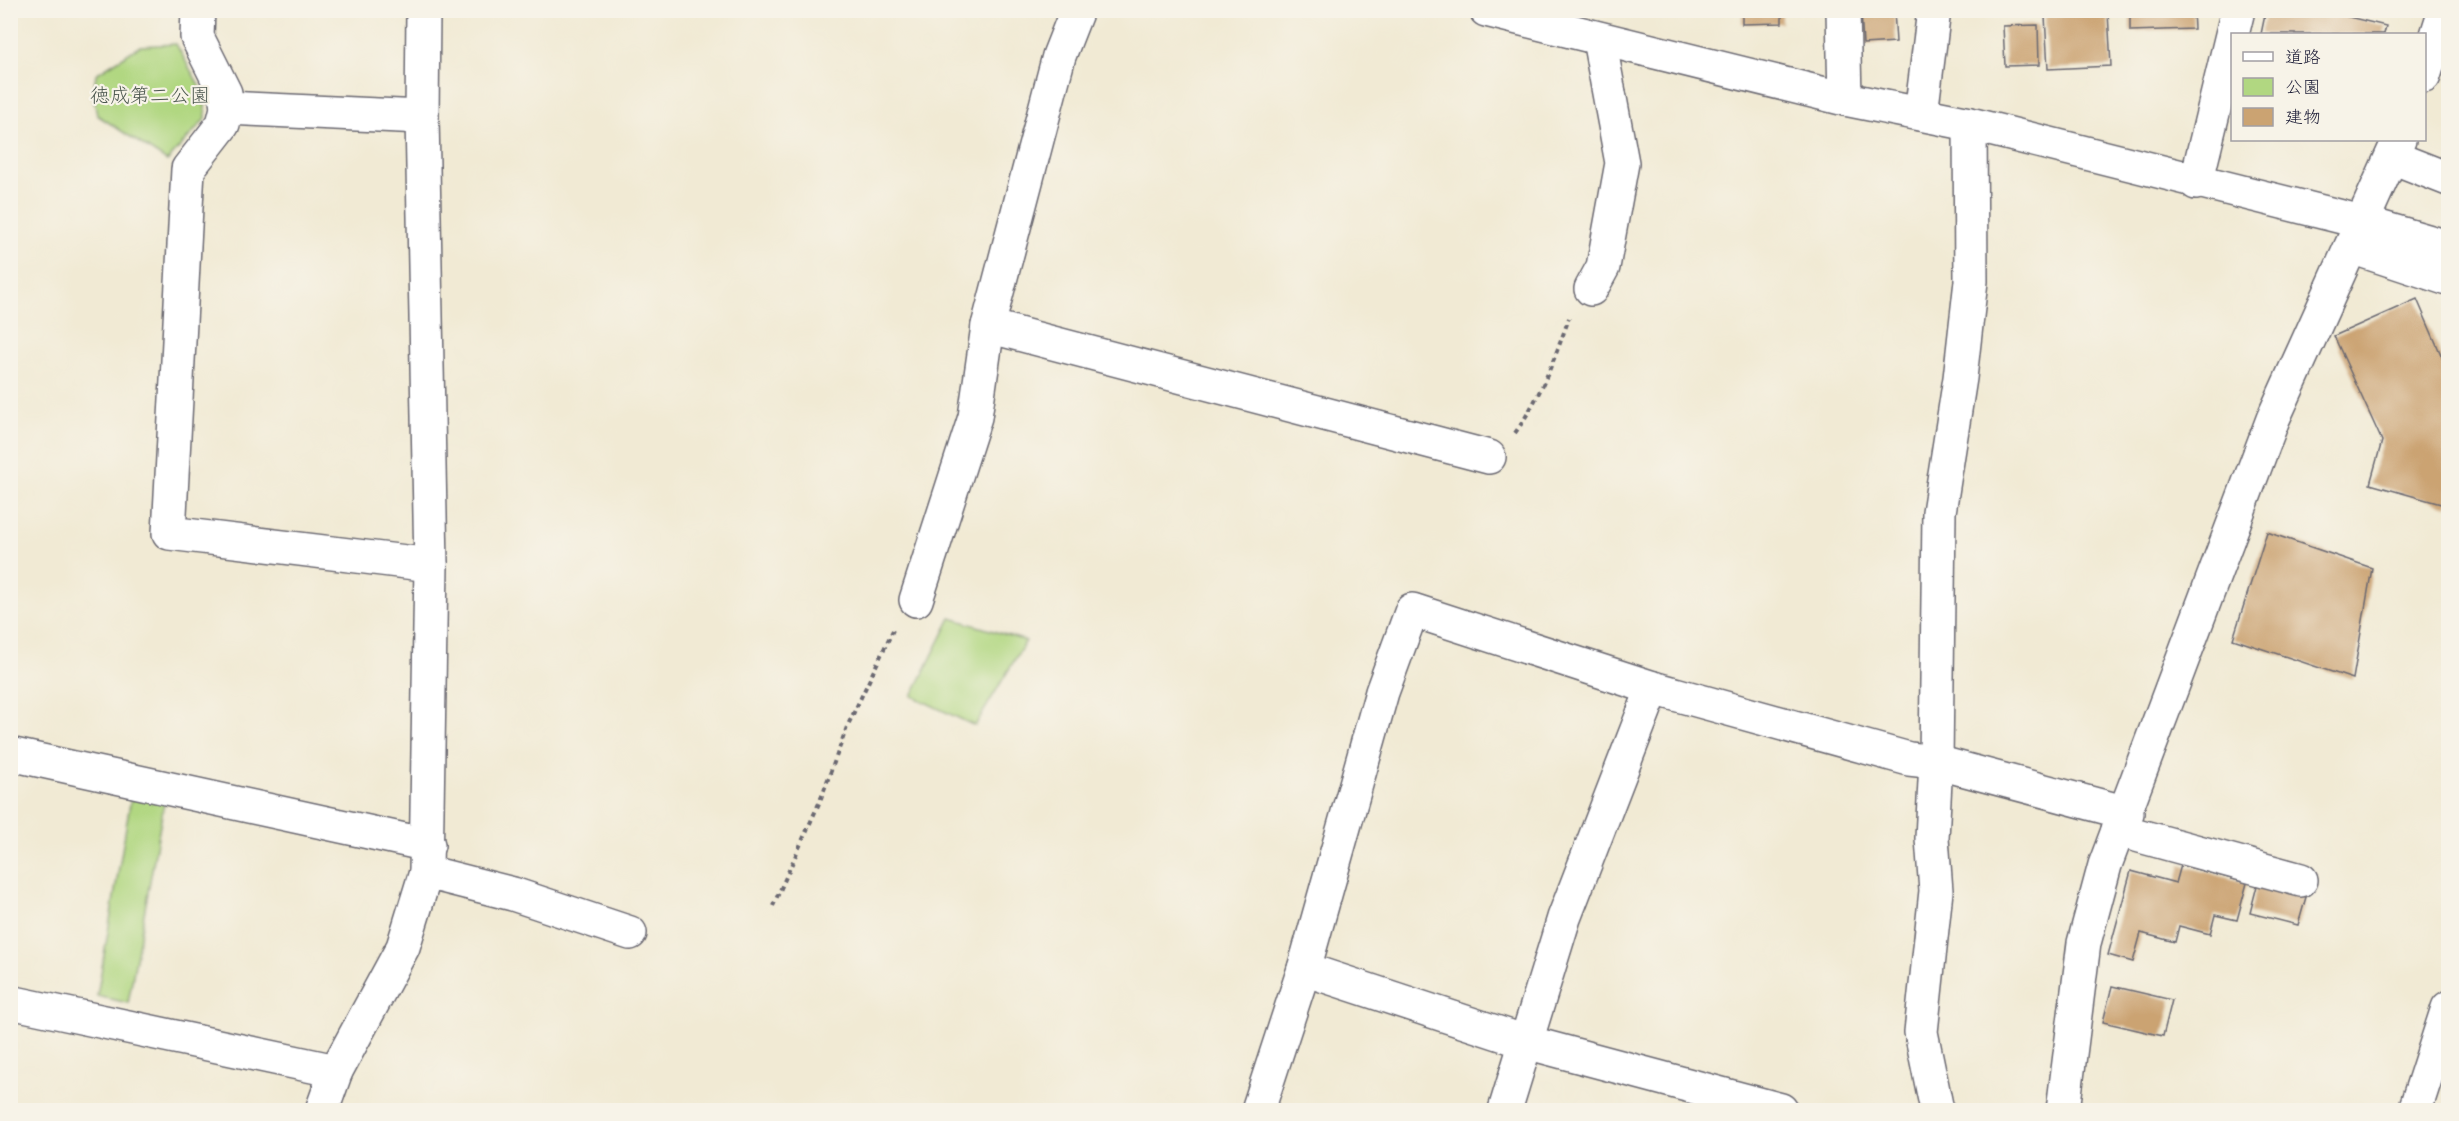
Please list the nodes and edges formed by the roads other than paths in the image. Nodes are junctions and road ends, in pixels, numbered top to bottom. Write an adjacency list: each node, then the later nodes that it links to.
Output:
1 (198, 10): 14 (street)
2 (423, 10): 16 (street)
3 (1077, 10): 25 (street)
4 (1486, 10): 10 (street)
5 (1843, 10): 13 (street)
6 (1934, 10): 15 (street)
7 (2238, 10): 9 (street)
8 (2445, 10): 12 (street)
9 (2232, 33)
10 (1599, 39): 13 (street); 24 (street)
11 (2231, 39): 20 (street)
12 (2434, 68)
13 (1845, 99): 15 (street)
14 (227, 108): 16 (street); 27 (street)
15 (1921, 114): 17 (street)
16 (422, 117): 27 (street)
17 (1970, 124): 20 (street); 31 (street)
18 (2395, 148): 19 (street); 21 (street)
19 (2448, 179)
20 (2196, 183): 21 (street)
21 (2357, 234): 22 (street); 23 (street); 32 (street)
22 (2448, 247)
23 (2448, 279)
24 (1592, 289)
25 (988, 326): 26 (street); 28 (street)
26 (1489, 457)
27 (431, 565): 33 (street)
28 (916, 600)
29 (1653, 688): 31 (street); 36 (street); 39 (street)
30 (10, 754): 33 (street)
31 (1936, 762): 32 (street); 45 (street)
32 (2122, 822): 34 (street); 46 (street)
33 (427, 859): 35 (street); 40 (street)
34 (2301, 880)
35 (630, 933)
36 (1304, 969): 39 (street); 42 (street)
37 (10, 1002): 40 (street)
38 (2448, 1008): 47 (street)
39 (1526, 1042): 43 (street); 44 (street)
40 (336, 1071): 41 (street)
41 (322, 1110)
42 (1258, 1110)
43 (1505, 1110)
44 (1781, 1110)
45 (1937, 1110)
46 (2063, 1110)
47 (2415, 1110)

